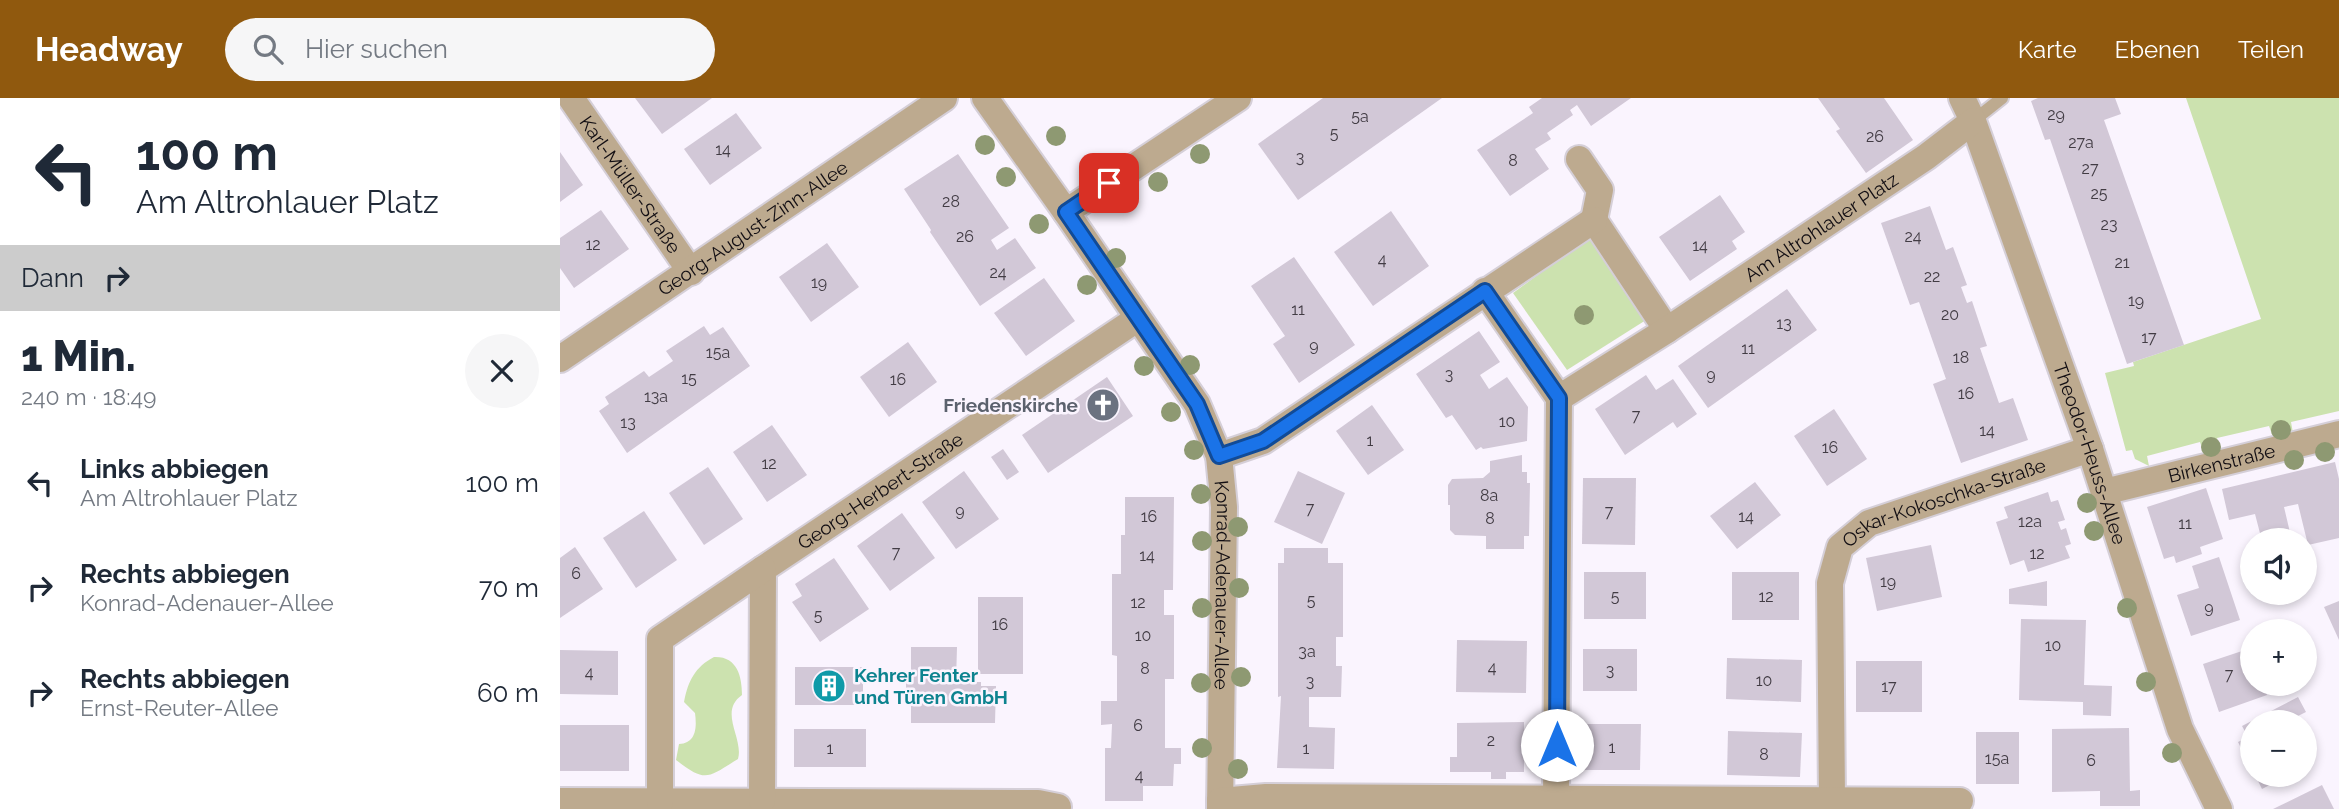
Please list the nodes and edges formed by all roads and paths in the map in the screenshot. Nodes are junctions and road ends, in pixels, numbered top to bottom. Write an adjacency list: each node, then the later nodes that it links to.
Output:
1 (571, 98): 10 (street, Karl-Müller-Straße)
2 (944, 98): 10 (street, Georg-August-Zinn-Allee)
3 (985, 98): 8 (street, Konrad-Adenauer-Allee)
4 (1238, 98): 8 (street)
5 (2002, 98): 6 (lane)
6 (1967, 109): 13 (street, Am Altrohlauer Platz); 17 (street, Theodor-Heuss-Allee)
7 (1579, 159): 9 (street)
8 (1066, 212): 12 (street, Konrad-Adenauer-Allee)
9 (1594, 220): 11 (street); 13 (street)
10 (691, 272): 14 (street, Georg-August-Zinn-Allee)
11 (1485, 291): 15 (street); 18 (street)
12 (1137, 319): 18 (street, Konrad-Adenauer-Allee); 20 (street, Georg-Herbert-Straße)
13 (1667, 330): 15 (street, Am Altrohlauer Platz)
14 (560, 359)
15 (1559, 398): 21 (street)
16 (2339, 434): 19 (street, Birkenstraße)
17 (2090, 449): 19 (street, Theodor-Heuss-Allee); 22 (street, Oskar-Kokoschka-Straße)
18 (1219, 456): 27 (street, Konrad-Adenauer-Allee)
19 (2104, 492): 29 (street, Theodor-Heuss-Allee)
20 (763, 569): 23 (street); 26 (street, Georg-Herbert-Straße)
21 (1556, 798): 22 (street); 27 (street)
22 (1832, 799): 24 (street)
23 (762, 801): 26 (street); 28 (street)
24 (1960, 801)
25 (560, 802): 26 (street)
26 (660, 802)
27 (1220, 805)
28 (1058, 807)
29 (2219, 809)

